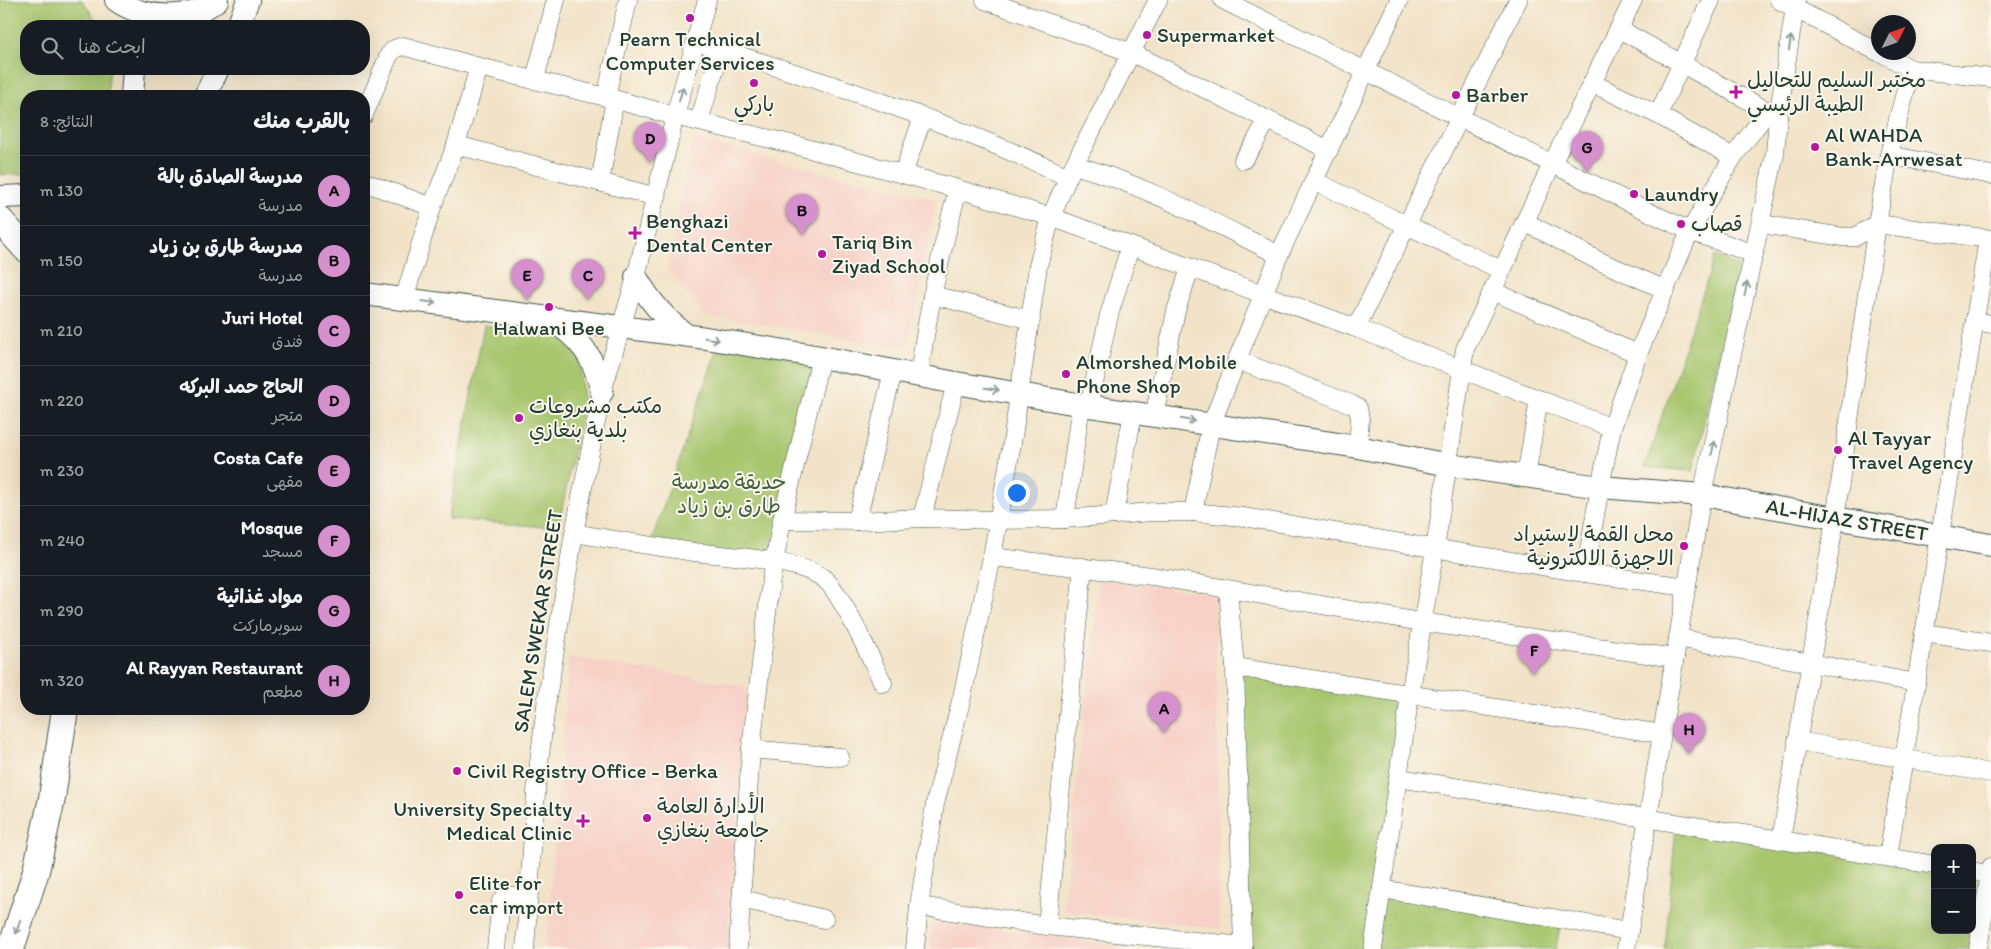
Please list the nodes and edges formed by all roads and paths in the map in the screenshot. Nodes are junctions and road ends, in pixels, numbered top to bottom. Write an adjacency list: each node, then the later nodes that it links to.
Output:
1 (111, 0): 17 (main road)
2 (116, 0): 3 (main road)
3 (217, 0)
4 (248, 0): 18 (main road)
5 (556, 0): 32 (street)
6 (628, 0): 36 (street)
7 (707, 0): 20 (street, SALEM SWEKAR STREET)
8 (985, 0): 23 (street)
9 (1158, 0): 23 (street)
10 (1223, 0): 28 (street)
11 (1398, 0): 28 (street)
12 (1518, 0): 42 (street)
13 (1633, 0): 19 (street)
14 (1711, 0): 25 (street)
15 (1779, 0): 16 (street)
16 (1796, 4): 21 (street); 38 (street, one-way to 16)
17 (123, 20)
18 (240, 20)
19 (1619, 29): 25 (street); 33 (street)
20 (696, 42): 22 (street); 40 (street, SALEM SWEKAR STREET, one-way to 20)
21 (1871, 47)
22 (721, 50): 41 (street); 44 (street)
23 (1132, 53): 43 (street); 51 (street)
24 (1895, 60): 27 (street)
25 (1682, 63): 38 (street); 39 (street)
26 (480, 67): 32 (street); 37 (street); 45 (street)
27 (1912, 69): 31 (street); 47 (street)
28 (1366, 72): 42 (street); 46 (street)
29 (134, 75): 34 (main road)
30 (215, 75): 35 (main road)
31 (1991, 78)
32 (535, 79): 36 (street)
33 (1592, 83): 39 (street); 50 (street)
34 (132, 90)
35 (208, 90)
36 (610, 98): 40 (street); 55 (street)
37 (370, 101)
38 (1773, 114): 48 (street); 65 (street)
39 (1658, 115): 48 (street)
40 (675, 116): 44 (street); 60 (street, SALEM SWEKAR STREET)
41 (923, 116): 51 (street); 52 (street)
42 (1460, 119): 50 (street); 64 (street)
43 (1266, 120): 46 (street); 49 (street)
44 (699, 122): 52 (street)
45 (456, 145): 55 (street); 61 (street)
46 (1329, 150): 54 (street)
47 (1889, 155): 53 (street); 66 (street)
48 (1733, 157): 67 (street)
49 (1243, 160)
50 (1552, 164): 63 (street); 67 (street)
51 (1071, 171): 62 (street); 71 (street)
52 (903, 174): 57 (street)
53 (1991, 175)
54 (1314, 181): 64 (street); 71 (street)
55 (600, 182): 60 (street)
56 (370, 184): 61 (street)
57 (958, 189): 62 (street); 78 (street)
58 (20, 196): 59 (main road)
59 (0, 197)
60 (657, 197): 74 (street, SALEM SWEKAR STREET)
61 (432, 207): 80 (street)
62 (1051, 216): 69 (street); 82 (street)
63 (1525, 222): 73 (street); 75 (street)
64 (1407, 224): 73 (street); 85 (street)
65 (1761, 224): 66 (street); 70 (street)
66 (1877, 224): 68 (street); 110 (street)
67 (1690, 230): 70 (street); 75 (street)
68 (1989, 239): 83 (street)
69 (1130, 247): 72 (street); 97 (street)
70 (1754, 254): 105 (street, one-way to 70)
71 (1279, 255): 79 (street)
72 (1190, 268): 79 (street); 98 (street)
73 (1501, 270): 76 (street)
74 (636, 277): 84 (street, SALEM SWEKAR STREET); 86 (main road)
75 (1666, 290): 87 (street)
76 (1492, 291): 87 (street); 90 (street)
77 (370, 295): 80 (main road, AL-HIJAZ STREET)
78 (932, 295): 82 (street); 92 (street)
79 (1262, 295): 85 (street); 89 (street)
80 (404, 299): 81 (main road, AL-HIJAZ STREET, one-way to 81)
81 (546, 316): 84 (main road, AL-HIJAZ STREET); 94 (main road)
82 (1030, 320): 95 (street)
83 (1983, 323): 115 (street)
84 (621, 327): 86 (main road, AL-HIJAZ STREET); 94 (street, SALEM SWEKAR STREET)
85 (1356, 328): 90 (street)
86 (685, 334): 88 (main road, AL-HIJAZ STREET, one-way to 88)
87 (1638, 354): 100 (street)
88 (821, 357): 91 (main road, AL-HIJAZ STREET); 111 (street)
89 (1238, 360): 99 (street); 101 (street)
90 (1463, 370): 96 (street); 102 (street)
91 (893, 371): 92 (main road, AL-HIJAZ STREET); 113 (street)
92 (919, 376): 93 (main road, AL-HIJAZ STREET)
93 (956, 383): 95 (main road, AL-HIJAZ STREET, one-way to 95); 108 (street)
94 (602, 392): 114 (street, SALEM SWEKAR STREET)
95 (1019, 394): 97 (main road, AL-HIJAZ STREET); 112 (street)
96 (1538, 399): 100 (street); 103 (street)
97 (1085, 405): 98 (main road, AL-HIJAZ STREET); 109 (street)
98 (1143, 414): 99 (main road, AL-HIJAZ STREET, one-way to 99); 107 (street)
99 (1211, 425): 101 (main road, AL-HIJAZ STREET); 106 (street)
100 (1612, 428): 104 (street)
101 (1358, 447): 102 (main road, AL-HIJAZ STREET)
102 (1449, 466): 103 (main road, AL-HIJAZ STREET); 117 (street)
103 (1526, 476): 104 (main road, AL-HIJAZ STREET)
104 (1600, 486): 105 (main road, AL-HIJAZ STREET); 121 (street)
105 (1702, 495): 110 (main road, AL-HIJAZ STREET); 122 (street)
106 (1193, 512): 107 (street); 117 (street)
107 (1114, 515): 109 (street)
108 (922, 518): 112 (street); 113 (street)
109 (1065, 519): 112 (street)
110 (1835, 519): 115 (main road, AL-HIJAZ STREET); 129 (street)
111 (782, 520): 113 (street); 119 (street)
112 (998, 520): 118 (street)
113 (857, 521)
114 (574, 533): 119 (street); 150 (street, SALEM SWEKAR STREET)
115 (1940, 536): 116 (main road, AL-HIJAZ STREET); 125 (street)
116 (1991, 545)
117 (1435, 549): 121 (street); 124 (street)
118 (992, 557): 120 (street); 152 (street)
119 (774, 562): 131 (street); 138 (street)
120 (1082, 567): 123 (street); 154 (street)
121 (1585, 573): 122 (street)
122 (1687, 587): 126 (street)
123 (1228, 590): 124 (street); 130 (street)
124 (1421, 622): 128 (street); 133 (street)
125 (1924, 632): 127 (street); 132 (street)
126 (1678, 638): 128 (street); 129 (street)
127 (1991, 643)
128 (1675, 658): 136 (street)
129 (1811, 663): 132 (street); 137 (street)
130 (1235, 667): 133 (street); 156 (street)
131 (883, 683)
132 (1916, 683): 140 (street)
133 (1410, 695): 136 (street); 142 (street)
134 (64, 715): 157 (highway, one-way to 157)
135 (79, 715): 158 (highway)
136 (1662, 734): 143 (street)
137 (1797, 742): 140 (street); 144 (street)
138 (751, 749): 139 (street); 151 (street)
139 (840, 757)
140 (1904, 760): 141 (street); 145 (street)
141 (1991, 774)
142 (1399, 778): 143 (street); 149 (street)
143 (1648, 818): 144 (street); 155 (street)
144 (1781, 840): 145 (street)
145 (1888, 857): 146 (street)
146 (1931, 864)
147 (1976, 871): 148 (street)
148 (1991, 872): 165 (street)
149 (1382, 889): 155 (street); 163 (street)
150 (528, 896): 159 (street); 160 (street, SALEM SWEKAR STREET)
151 (742, 899): 153 (street); 161 (street)
152 (919, 906): 154 (street); 162 (street)
153 (824, 919)
154 (1046, 926): 156 (street)
155 (1629, 931): 164 (street)
156 (1243, 948)
157 (11, 949)
158 (30, 949)
159 (496, 949)
160 (525, 949)
161 (738, 949)
162 (915, 949)
163 (1373, 949)
164 (1626, 949)
165 (1978, 949)

